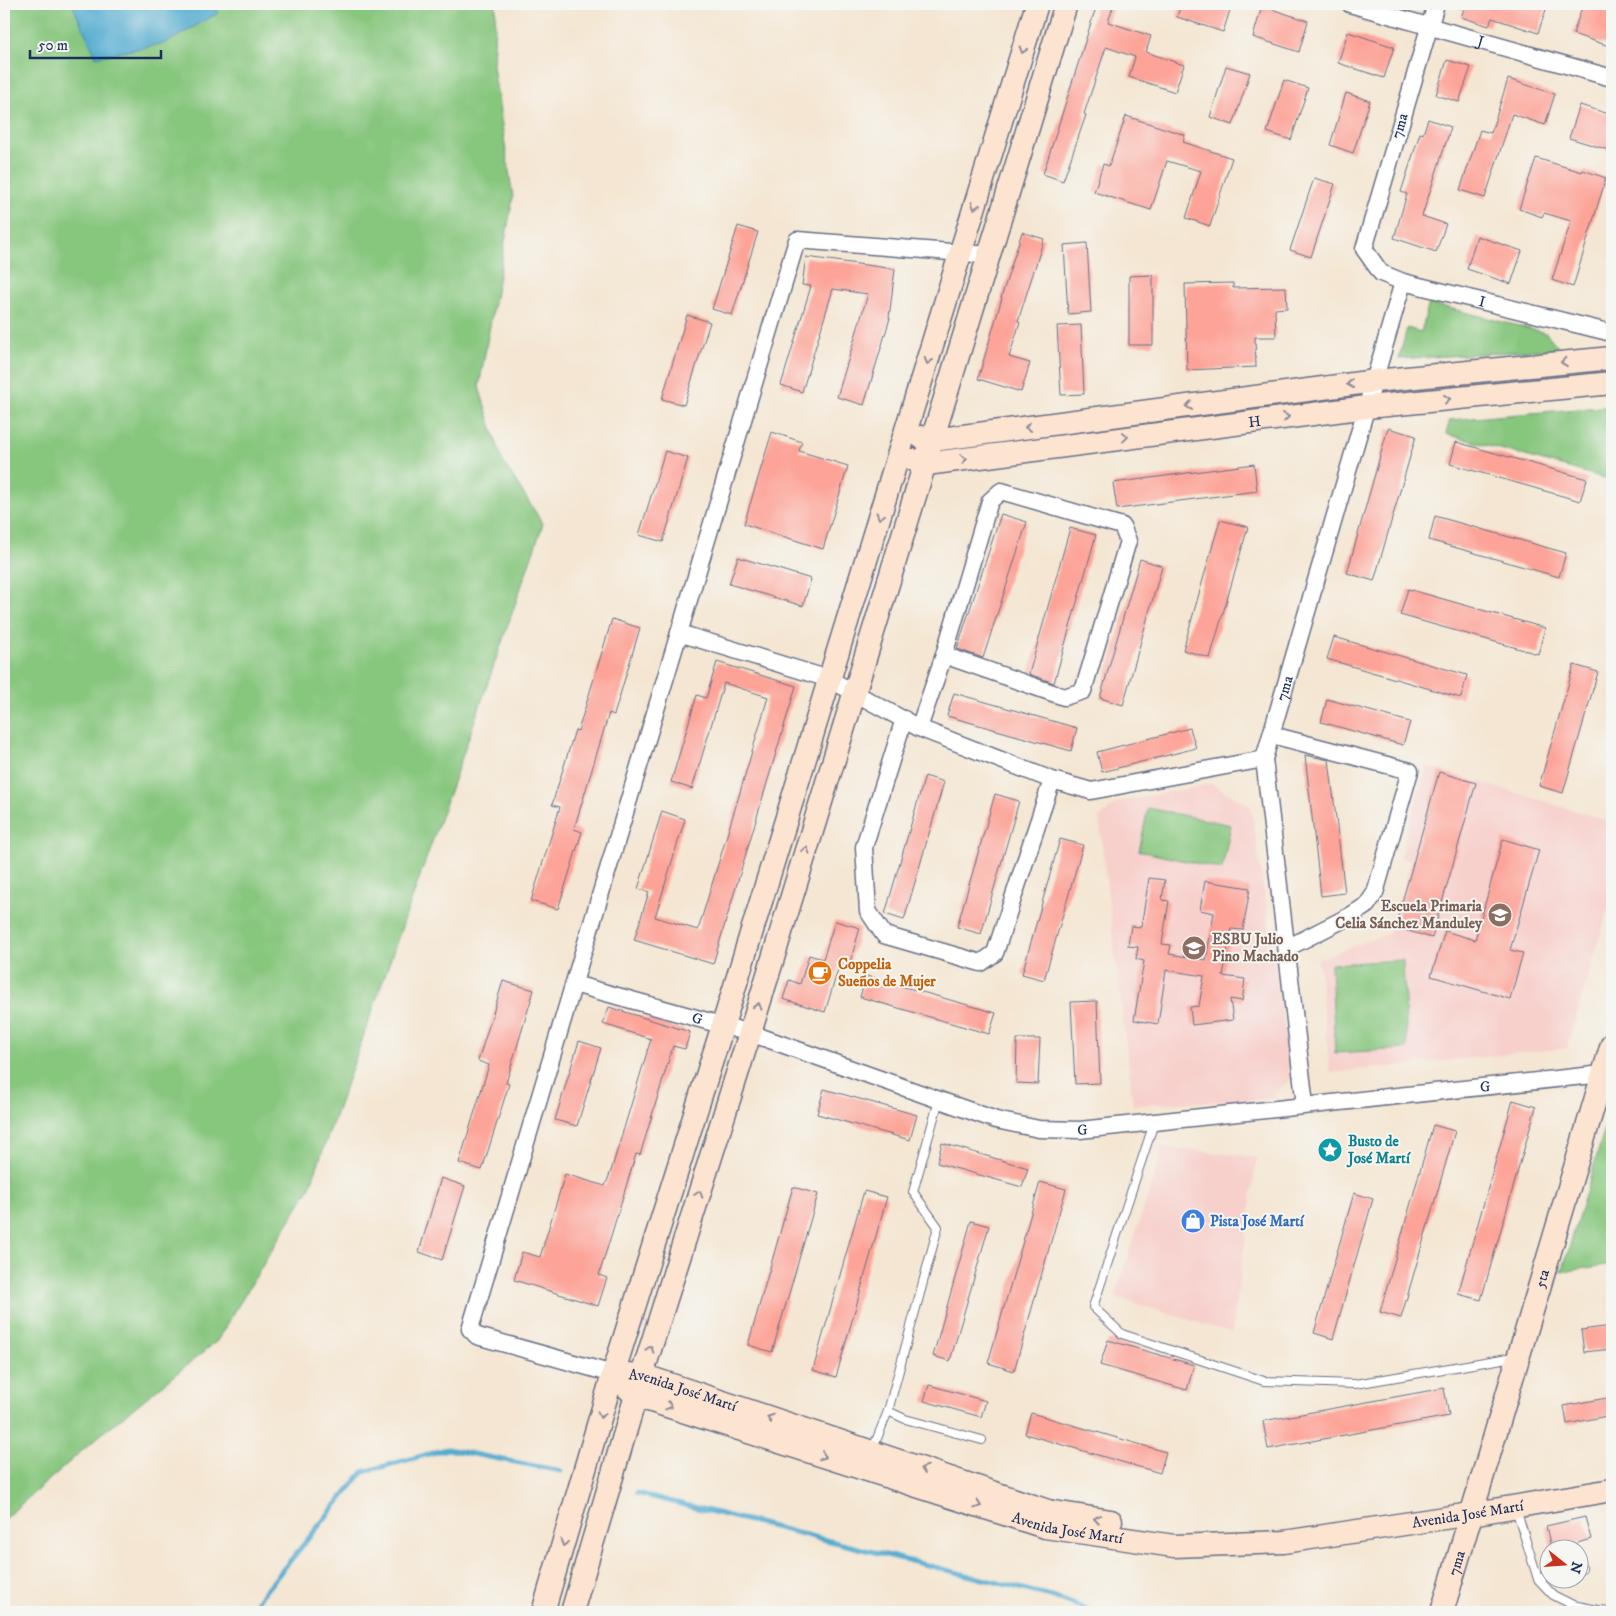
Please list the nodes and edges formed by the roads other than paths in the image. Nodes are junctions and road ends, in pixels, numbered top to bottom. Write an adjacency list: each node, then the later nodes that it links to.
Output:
1 (1037, 4): 8 (street, one-way to 8)
2 (1066, 4): 9 (street)
3 (1350, 4): 5 (street, J)
4 (1436, 4): 5 (street, 7ma)
5 (1430, 26): 6 (street, J); 7 (street, 7ma)
6 (1612, 78)
7 (1364, 249): 10 (street, I)
8 (961, 253): 9 (street); 16 (street, one-way to 16); 20 (street)
9 (989, 255): 17 (street)
10 (1403, 282): 11 (street, I); 13 (street, 7ma)
11 (1612, 333): 12 (street)
12 (1609, 358): 13 (street, H, one-way to 13); 14 (street)
13 (1375, 381): 15 (street, 7ma); 17 (street, H, one-way to 17)
14 (1605, 383): 15 (street, H, one-way to 14)
15 (1367, 407): 19 (street, H, one-way to 15); 26 (street, 7ma)
16 (906, 432): 17 (street, H); 18 (street)
17 (933, 440): 19 (street)
18 (899, 456): 19 (street, H); 22 (street, one-way to 22)
19 (926, 464): 23 (street)
20 (679, 633): 22 (street); 30 (street)
21 (944, 655): 21 (street); 25 (street)
22 (829, 680): 23 (street); 31 (street)
23 (855, 693): 24 (street); 32 (street, one-way to 23)
24 (904, 719): 25 (street); 28 (street)
25 (919, 728): 28 (street)
26 (1272, 735): 27 (street, 7ma); 29 (street)
27 (1264, 759): 28 (street); 29 (street, 7ma)
28 (1052, 780)
29 (1287, 948): 36 (street, 7ma)
30 (574, 984): 31 (street, G); 39 (street)
31 (723, 1025): 32 (street, G); 39 (street)
32 (750, 1033): 35 (street, G); 40 (street, one-way to 32)
33 (1612, 1044): 34 (street, 5ta)
34 (1608, 1073): 36 (street, G); 38 (street, 5ta)
35 (939, 1100): 37 (street, G); 41 (lane)
36 (1305, 1105): 37 (street, G)
37 (1154, 1122): 38 (lane)
38 (1519, 1356): 46 (street, 5ta)
39 (613, 1374): 40 (street, Avenida José Martí); 51 (street, one-way to 51)
40 (639, 1385): 43 (street, Avenida José Martí); 52 (street)
41 (888, 1411): 42 (lane); 43 (lane)
42 (982, 1440)
43 (870, 1461): 46 (street, Avenida José Martí)
44 (1612, 1475): 46 (street, Avenida José Martí)
45 (1612, 1490): 47 (street, Avenida José Martí)
46 (1474, 1507): 47 (street, Avenida José Martí); 53 (street, 7ma)
47 (1516, 1507): 48 (lane)
48 (1538, 1579)
49 (1546, 1588): 50 (lane)
50 (1612, 1611)
51 (543, 1612)
52 (572, 1612)
53 (1442, 1612)

